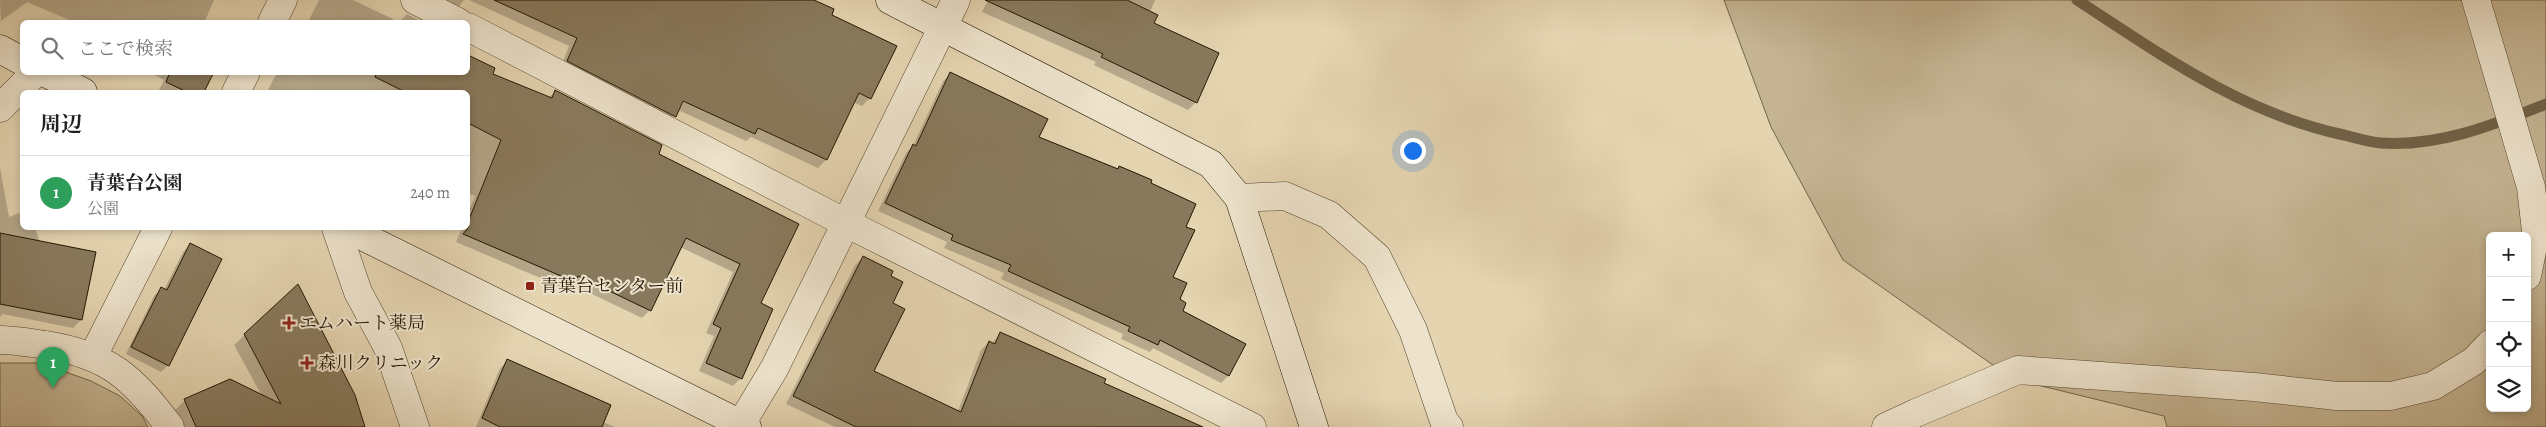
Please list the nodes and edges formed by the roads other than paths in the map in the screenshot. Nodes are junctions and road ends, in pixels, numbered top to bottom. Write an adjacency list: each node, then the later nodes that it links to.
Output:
1 (283, 0): 6 (street)
2 (415, 0): 7 (street)
3 (890, 0): 8 (street)
4 (956, 0): 8 (street)
5 (2476, 0): 23 (street)
6 (273, 20)
7 (454, 20)
8 (942, 27): 18 (street); 19 (street)
9 (470, 28): 19 (street)
10 (0, 49): 11 (street)
11 (20, 60)
12 (33, 75): 17 (street)
13 (50, 75): 15 (street)
14 (244, 75): 16 (street)
15 (79, 90)
16 (237, 90)
17 (0, 108)
18 (1239, 198): 31 (street); 32 (street)
19 (844, 222): 27 (street); 30 (street)
20 (157, 230): 26 (street)
21 (337, 230): 29 (street)
22 (350, 230): 27 (street)
23 (2531, 256)
24 (0, 340): 26 (street)
25 (2486, 348): 33 (street)
26 (92, 356): 28 (street)
27 (744, 425)
28 (170, 427)
29 (415, 427)
30 (1252, 427)
31 (1314, 427)
32 (1449, 427)
33 (1886, 427)

